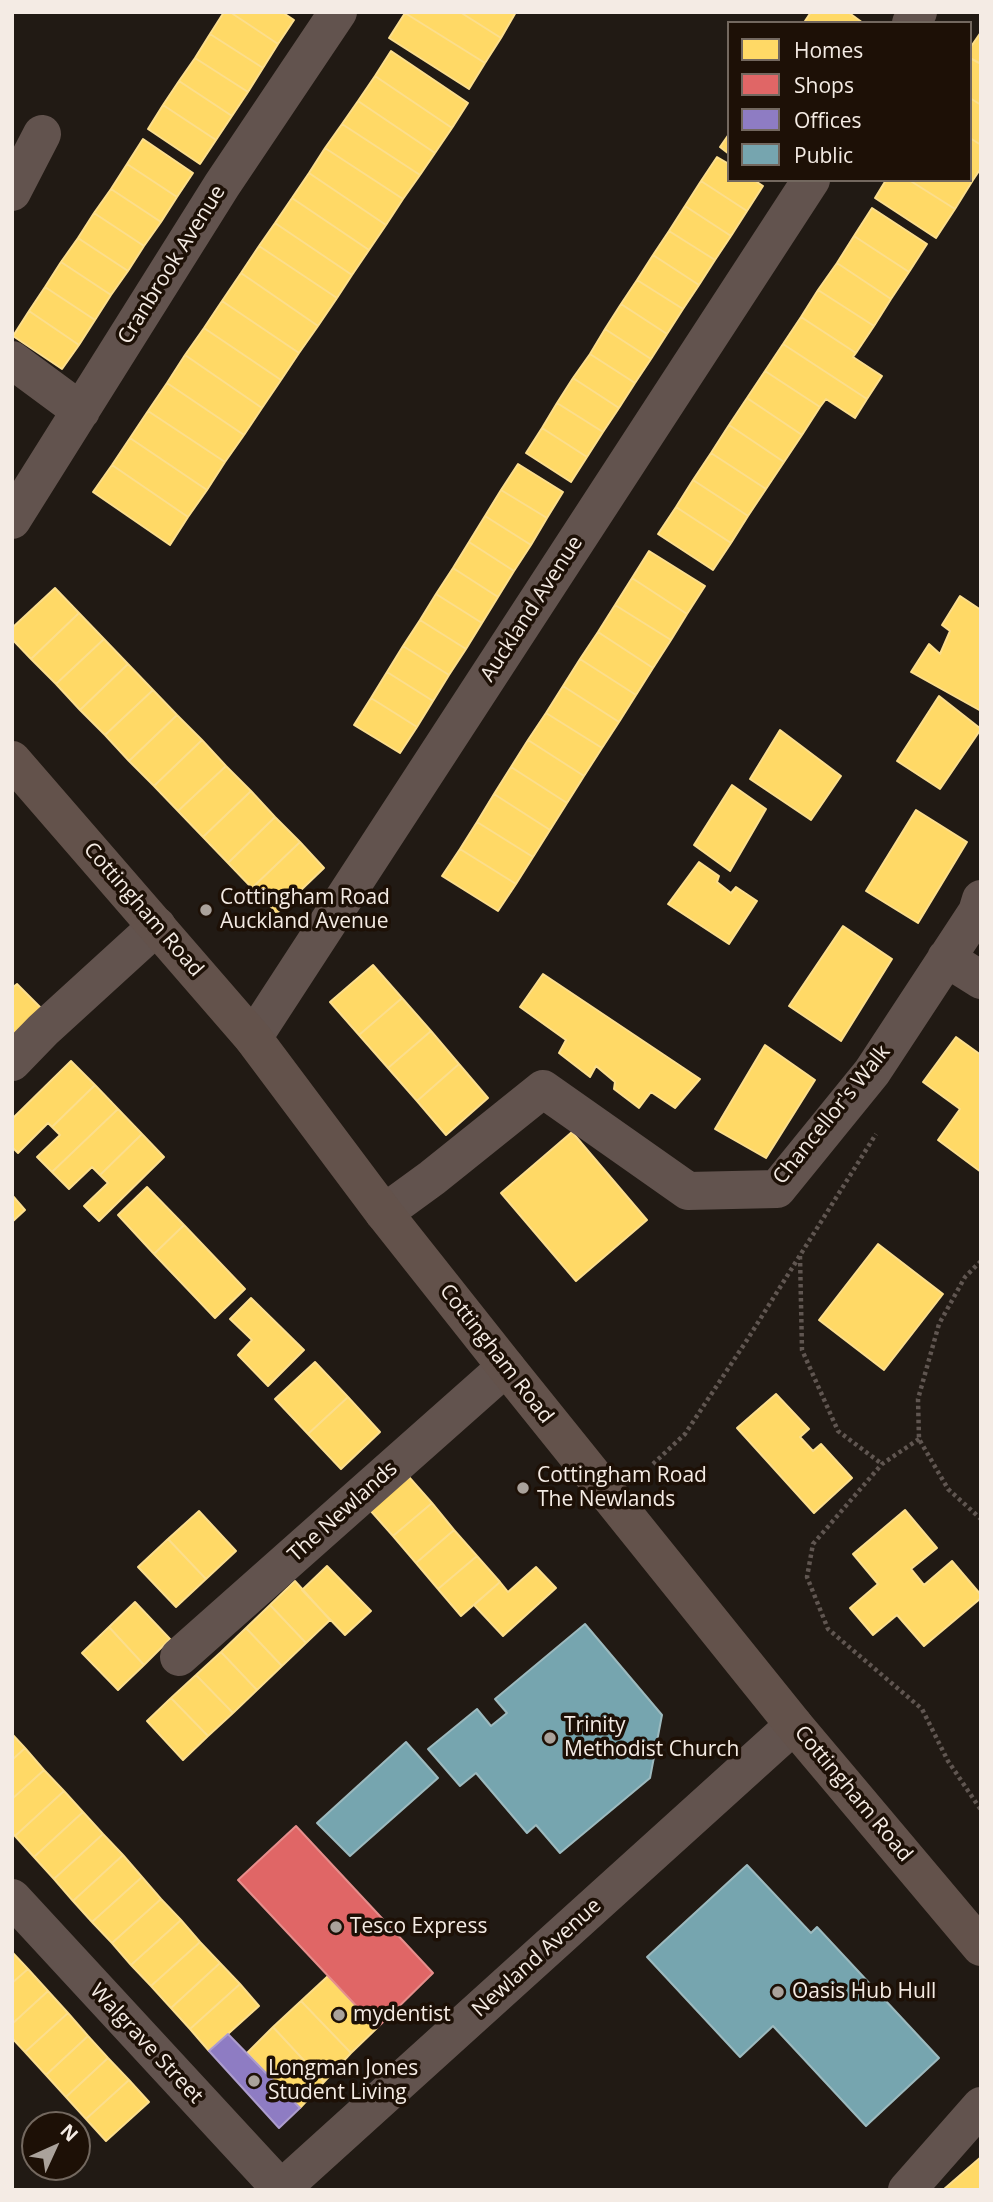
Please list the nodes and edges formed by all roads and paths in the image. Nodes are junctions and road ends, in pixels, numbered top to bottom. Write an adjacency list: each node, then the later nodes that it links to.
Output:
1 (338, 12): 6 (street, Cranbrook Avenue)
2 (42, 134): 4 (street)
3 (810, 182): 13 (street, Auckland Avenue)
4 (12, 192)
5 (12, 360): 6 (street)
6 (81, 411): 7 (street, Cranbrook Avenue)
7 (12, 520)
8 (12, 760): 10 (main road, Cottingham Road)
9 (981, 899): 11 (street, Chancellor's Walk)
10 (157, 926): 13 (main road, Cottingham Road); 14 (street)
11 (946, 958): 12 (street); 16 (street, Chancellor's Walk)
12 (981, 980)
13 (253, 1038): 16 (main road, Cottingham Road)
14 (12, 1062)
15 (881, 1126): 17 (path)
16 (384, 1213): 19 (main road, Cottingham Road)
17 (800, 1256): 21 (path); 22 (path)
18 (981, 1261): 20 (path)
19 (506, 1367): 24 (street, The Newlands); 25 (main road, Cottingham Road)
20 (919, 1440): 22 (path); 23 (path)
21 (653, 1464)
22 (882, 1464): 26 (path)
23 (981, 1519)
24 (179, 1657)
25 (794, 1725): 28 (main road, Cottingham Road); 30 (street, Newland Avenue)
26 (981, 1810)
27 (12, 1898): 30 (street, Walgrave Street)
28 (981, 1947)
29 (981, 2106): 31 (street)
30 (281, 2190)
31 (907, 2190)

